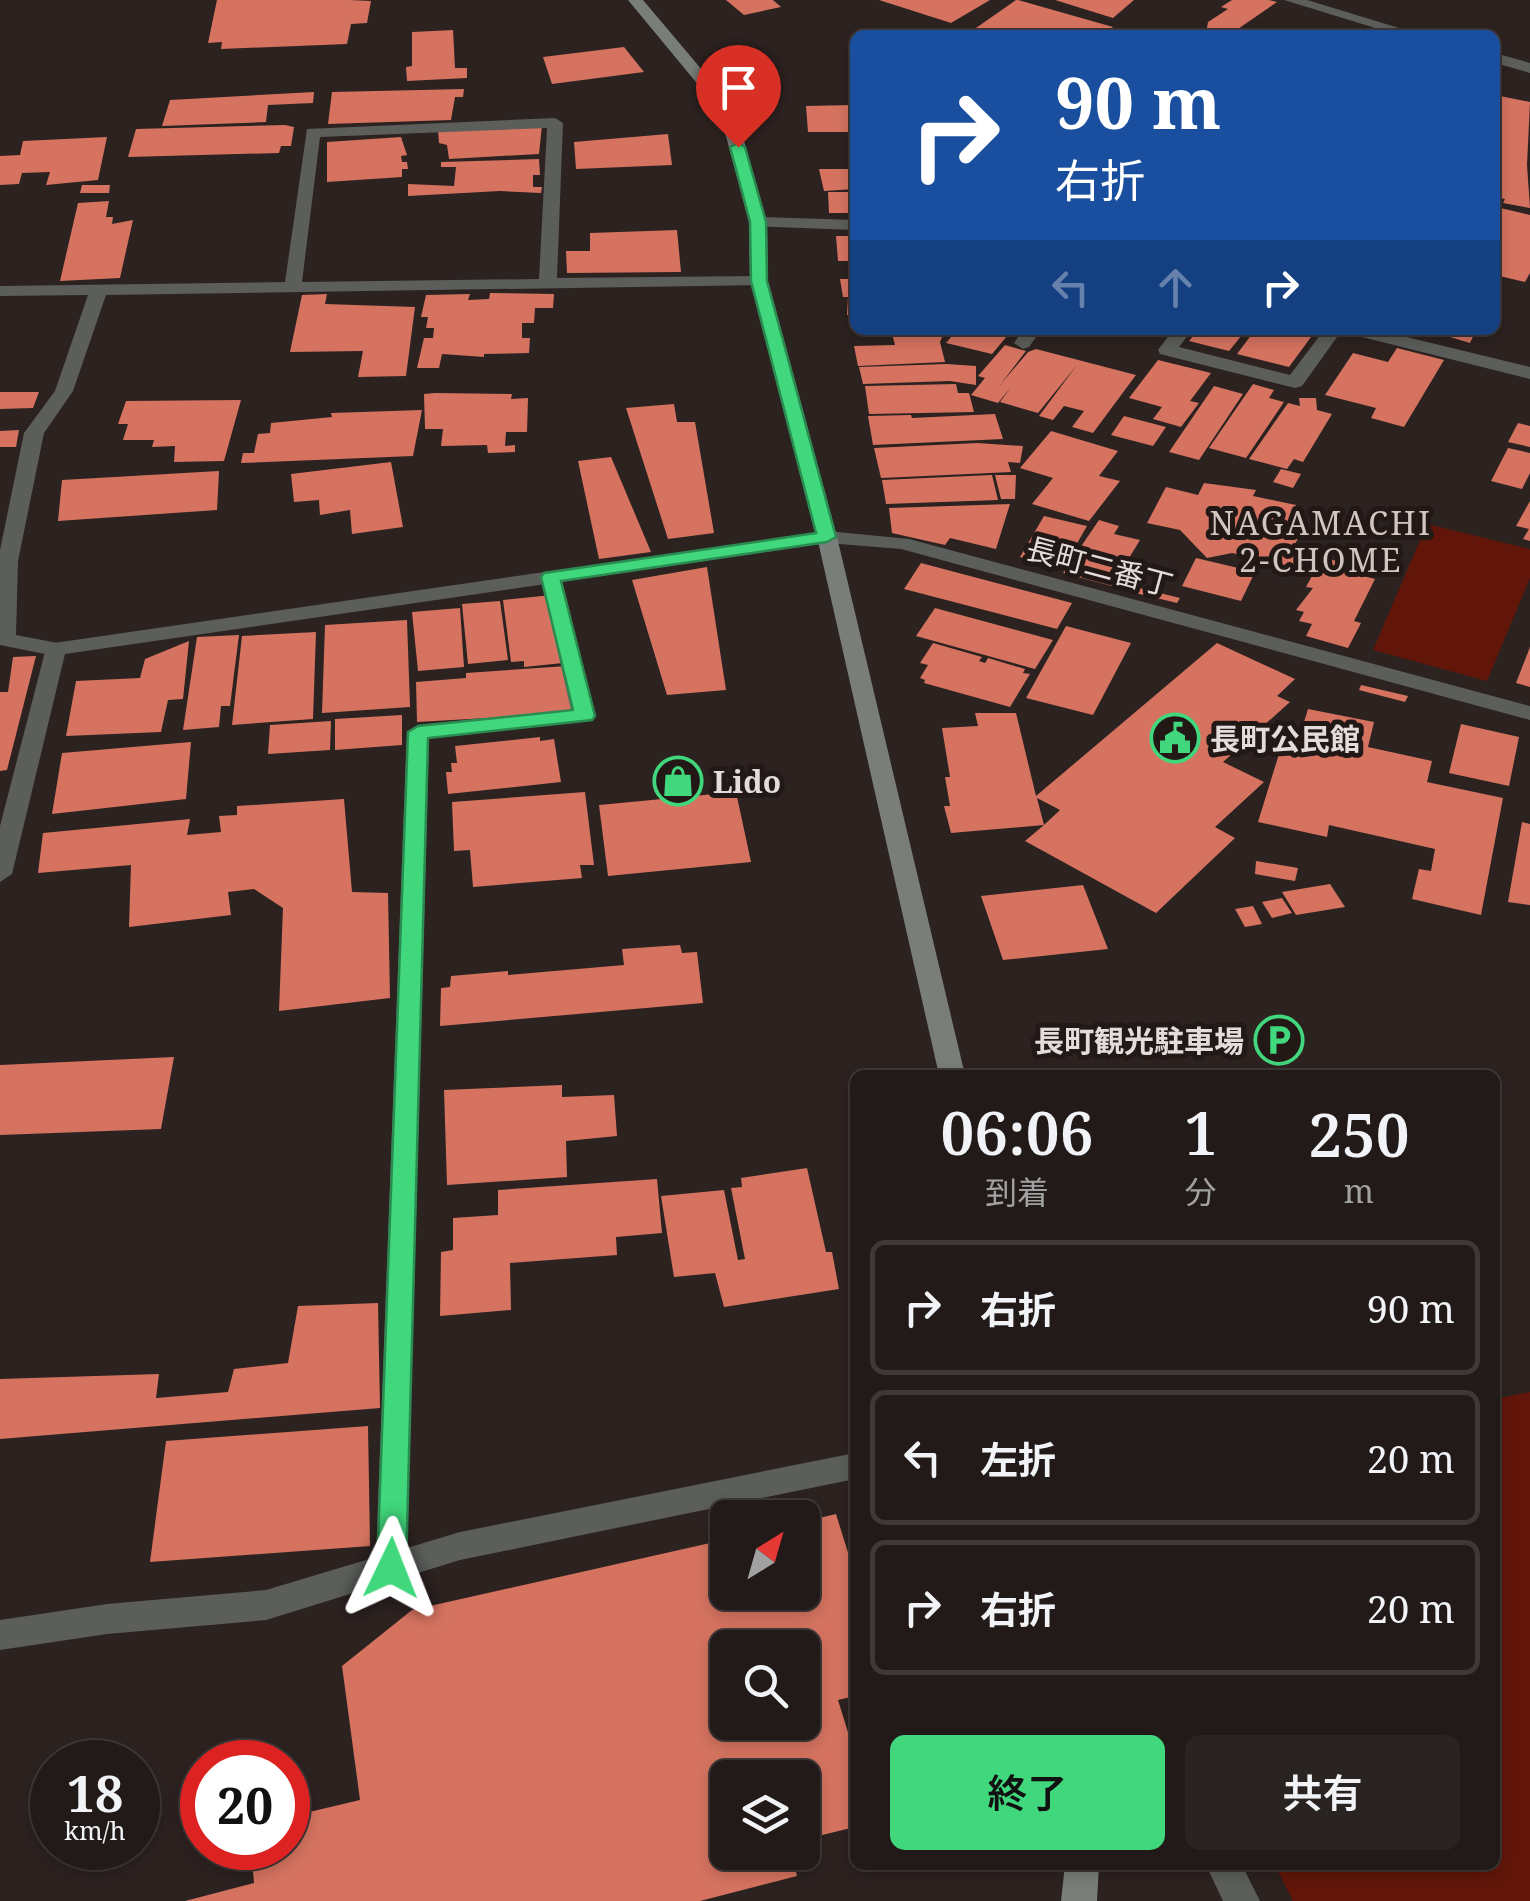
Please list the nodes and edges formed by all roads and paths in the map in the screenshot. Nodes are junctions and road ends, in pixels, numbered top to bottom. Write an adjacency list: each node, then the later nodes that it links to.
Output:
1 (634, 0): 6 (street)
2 (1291, 0): 3 (street)
3 (1396, 30)
4 (1500, 59): 5 (street)
5 (1530, 68)
6 (758, 222): 7 (street); 8 (street)
7 (850, 224)
8 (759, 281): 9 (street); 17 (street)
9 (548, 284): 10 (street); 10 (street)
10 (293, 286): 11 (street)
11 (98, 288): 12 (street); 19 (street)
12 (0, 291)
13 (1179, 335): 14 (street)
14 (1329, 335)
15 (1408, 336): 16 (street)
16 (1530, 373)
17 (827, 537): 18 (street, 長町二番丁); 21 (street, 長町二番丁); 23 (street)
18 (551, 577): 20 (street, 長町二番丁); 25 (street)
19 (4, 607): 20 (street, 長町二番丁)
20 (55, 648): 22 (street)
21 (1530, 713)
22 (0, 874)
23 (951, 1070)
24 (850, 1467): 25 (street)
25 (391, 1568): 26 (street)
26 (0, 1635)
27 (1082, 1870): 29 (street)
28 (1226, 1870): 30 (street)
29 (1080, 1901)
30 (1242, 1901)

